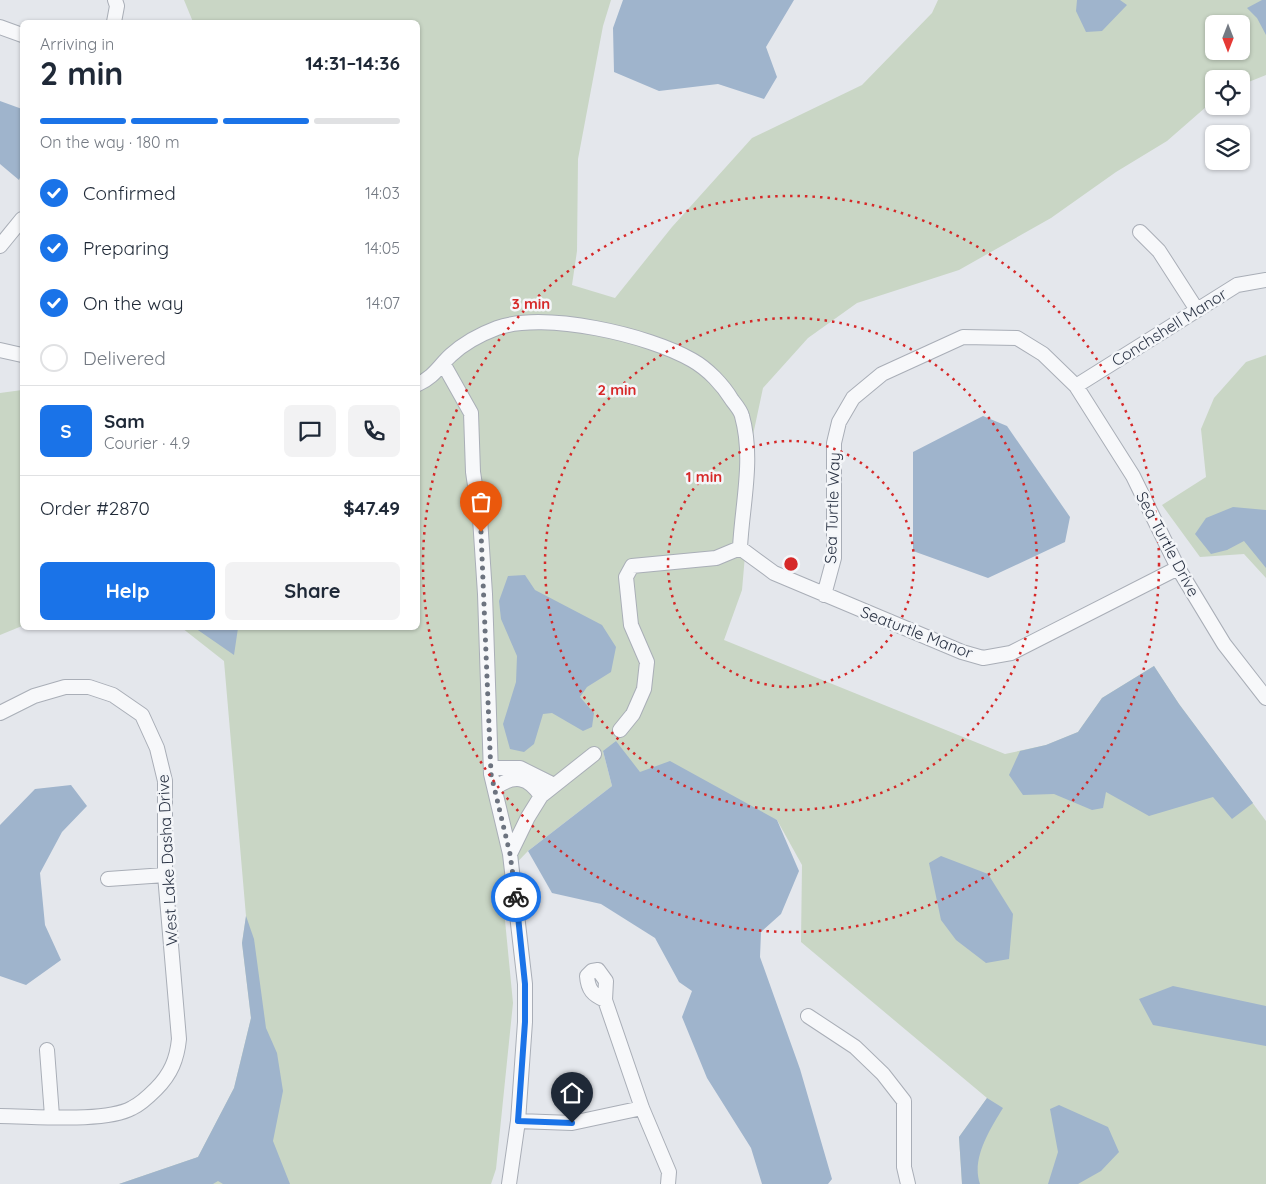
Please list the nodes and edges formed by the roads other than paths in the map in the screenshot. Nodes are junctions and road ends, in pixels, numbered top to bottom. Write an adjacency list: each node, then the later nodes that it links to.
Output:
1 (115, 0): 2 (street)
2 (114, 20)
3 (0, 27): 4 (street)
4 (20, 34)
5 (20, 221): 7 (street)
6 (1140, 232): 9 (street)
7 (0, 246)
8 (1266, 280): 9 (street, Conchshell Manor)
9 (1197, 310): 14 (street, Conchshell Manor)
10 (0, 350): 11 (street)
11 (20, 355)
12 (444, 365): 13 (street); 16 (street); 23 (street)
13 (420, 383)
14 (1076, 386): 15 (street, Sea Turtle Drive); 17 (street, Sea Turtle Drive)
15 (839, 422): 18 (street, Sea Turtle Way)
16 (740, 548): 18 (street, Seaturtle Manor); 21 (street)
17 (1178, 568): 18 (street, Seaturtle Manor); 19 (street, Sea Turtle Drive)
18 (824, 595)
19 (1266, 698)
20 (0, 713): 28 (street, West Lake Dasha Drive)
21 (620, 730)
22 (594, 754): 24 (street)
23 (491, 768): 24 (street); 25 (street)
24 (554, 785): 26 (street)
25 (495, 788): 26 (street); 27 (street)
26 (541, 796): 27 (street)
27 (510, 854): 36 (street)
28 (165, 875): 29 (street); 35 (street, West Lake Dasha Drive)
29 (108, 879)
30 (605, 1000): 33 (street)
31 (808, 1016): 39 (street)
32 (47, 1050): 35 (street)
33 (642, 1108): 36 (street); 38 (street)
34 (0, 1116): 35 (street)
35 (52, 1116)
36 (518, 1121): 37 (street)
37 (509, 1184)
38 (668, 1184)
39 (908, 1184)

